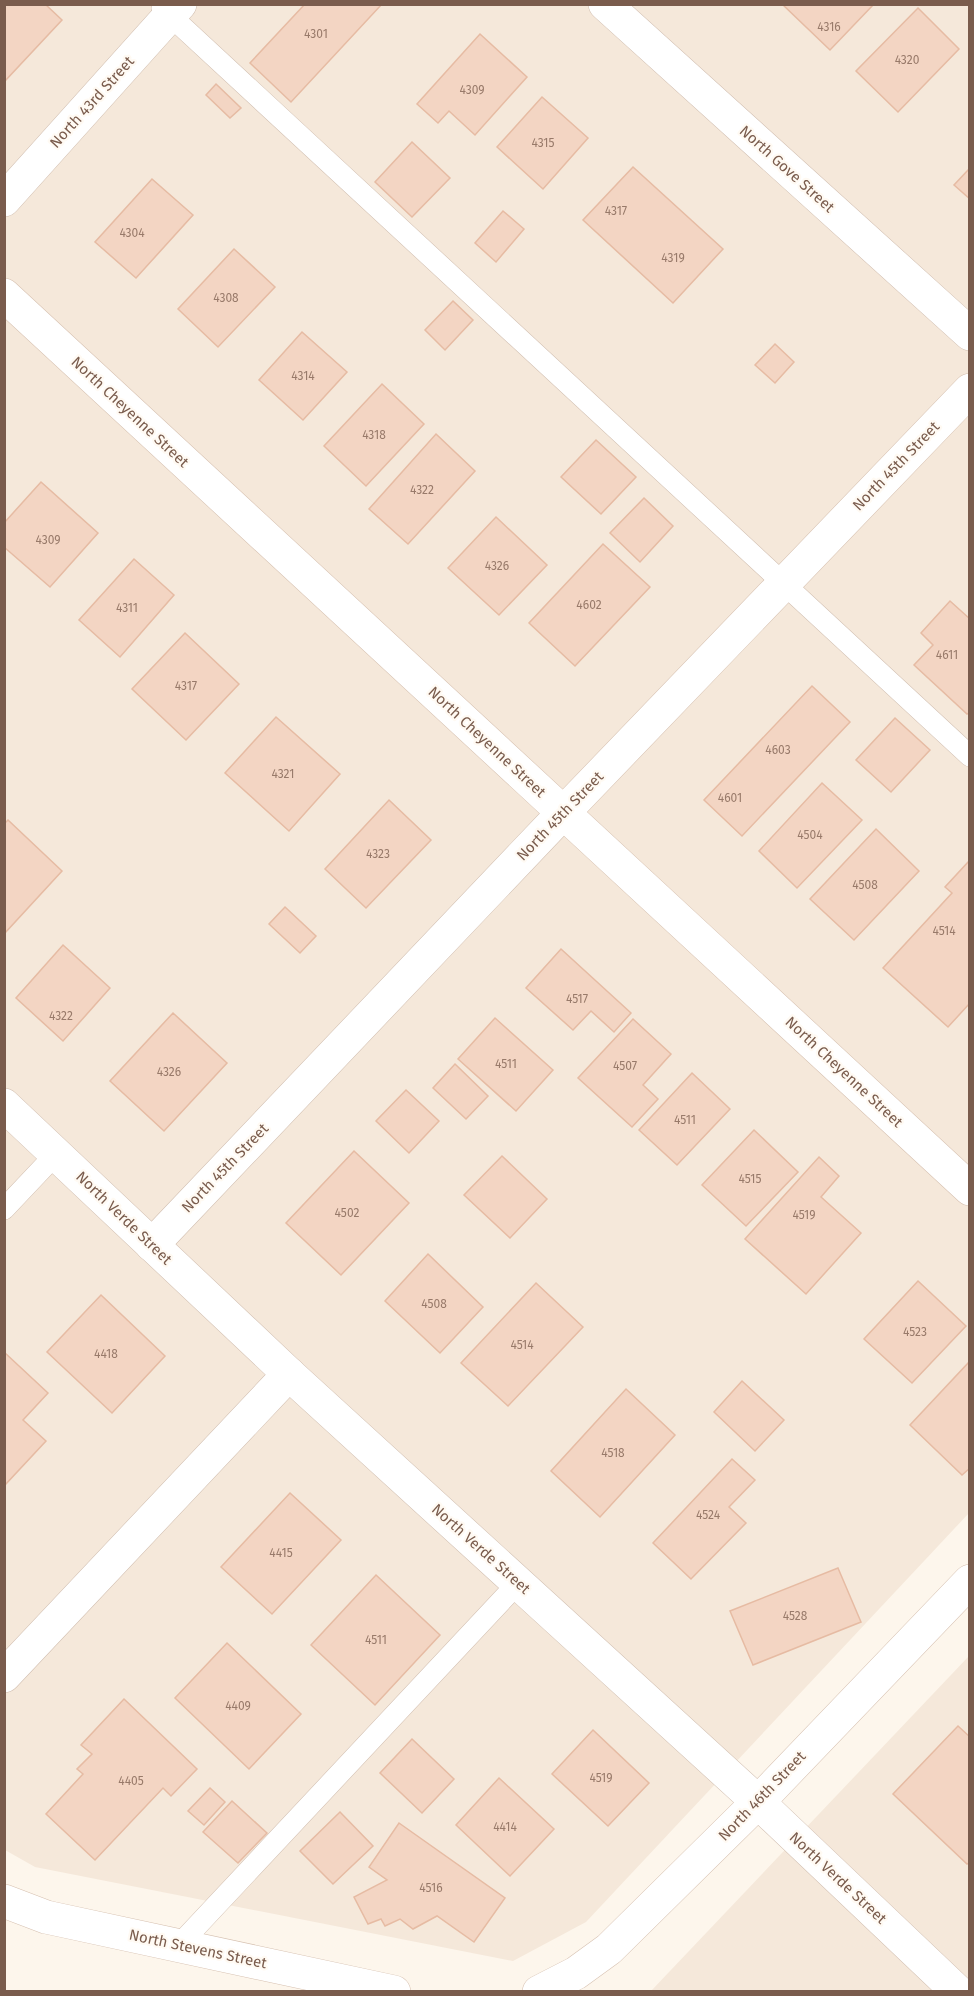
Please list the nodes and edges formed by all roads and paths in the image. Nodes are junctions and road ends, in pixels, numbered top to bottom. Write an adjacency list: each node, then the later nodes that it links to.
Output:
1 (604, 4): 5 (street, North Gove Street)
2 (169, 8): 3 (street, North 43rd Street); 7 (lane)
3 (4, 200)
4 (4, 296): 9 (street, North Cheyenne Street)
5 (969, 334)
6 (969, 390): 7 (street, North 45th Street)
7 (783, 584): 8 (lane); 9 (street, North 45th Street)
8 (969, 756)
9 (563, 813): 12 (street, North Cheyenne Street); 14 (street, North 45th Street)
10 (4, 1104): 11 (street, North Verde Street)
11 (56, 1154): 13 (lane); 14 (street, North Verde Street)
12 (969, 1189)
13 (4, 1209)
14 (152, 1245): 15 (street, North Verde Street)
15 (289, 1374): 17 (street, North Verde Street); 18 (street)
16 (969, 1581): 19 (street, North 46th Street)
17 (518, 1583): 19 (street, North Verde Street); 21 (lane)
18 (4, 1676)
19 (758, 1802): 23 (street, North 46th Street); 24 (street, North Verde Street)
20 (4, 1901): 21 (street, North Stevens Street)
21 (179, 1945): 22 (street, North Stevens Street)
22 (394, 1992)
23 (539, 1992)
24 (958, 1992)

